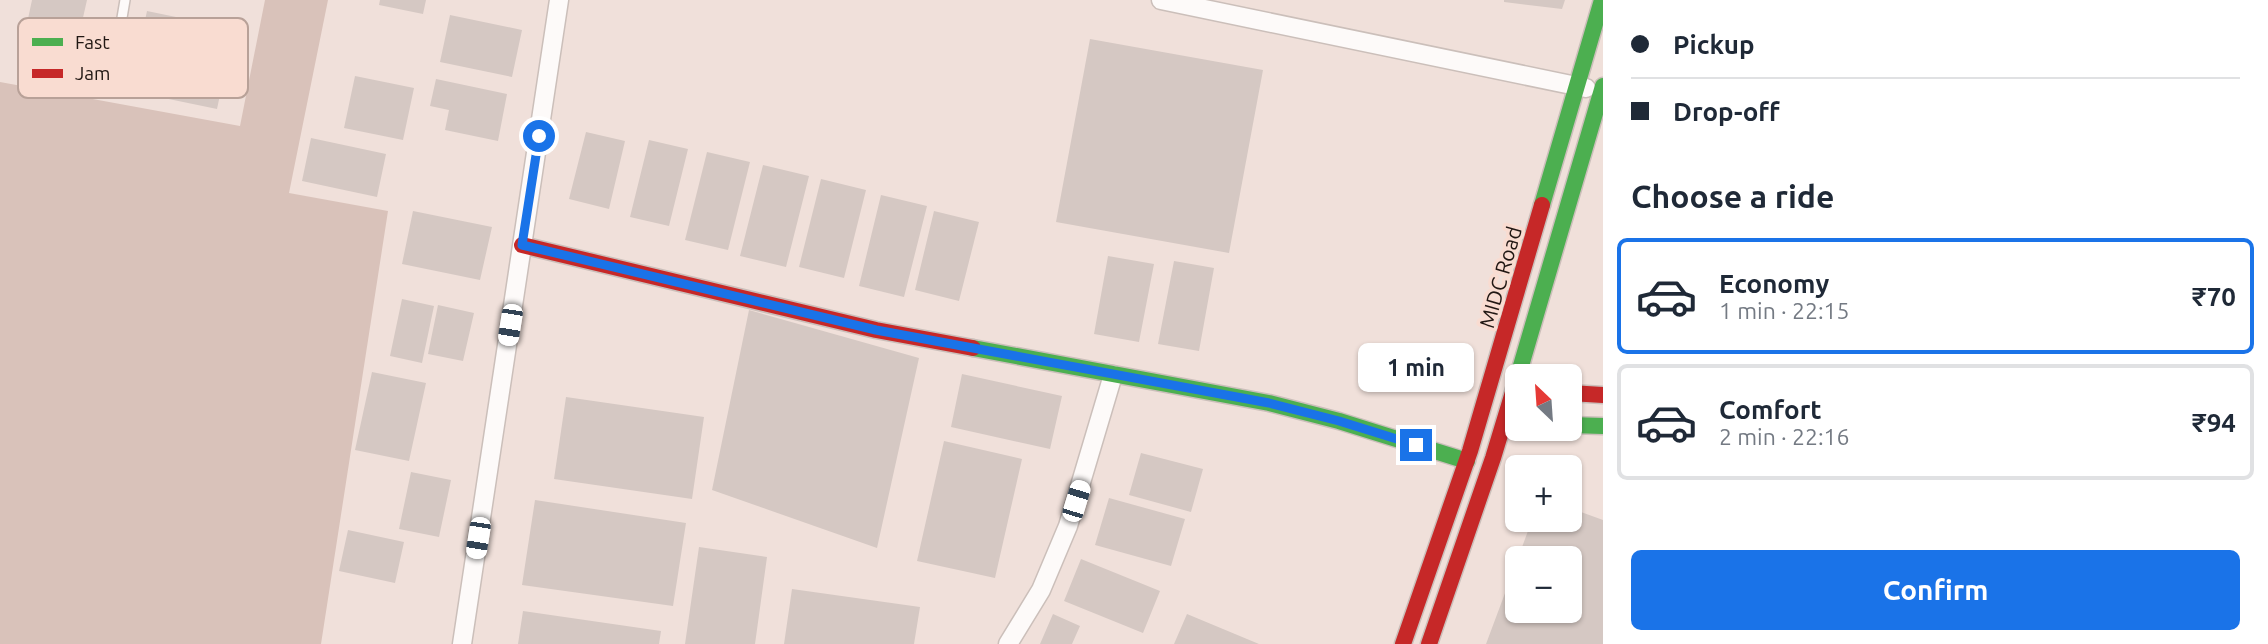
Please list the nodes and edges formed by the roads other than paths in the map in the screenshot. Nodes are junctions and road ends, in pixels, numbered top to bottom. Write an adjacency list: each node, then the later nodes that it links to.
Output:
1 (125, 0): 5 (lane)
2 (559, 0): 8 (street)
3 (1161, 0): 6 (street)
4 (1602, 0): 6 (main road, MIDC Road)
5 (122, 18)
6 (1577, 86): 7 (street); 12 (main road, MIDC Road)
7 (1602, 89): 9 (main road)
8 (522, 245): 10 (main road); 21 (street)
9 (1523, 364)
10 (1113, 376): 20 (main road); 22 (street)
11 (1505, 386): 12 (main road)
12 (1489, 389): 15 (main road, MIDC Road)
13 (1582, 394): 14 (main road)
14 (1603, 395)
15 (1479, 421): 16 (main road); 20 (main road, MIDC Road)
16 (1505, 422)
17 (1582, 425): 18 (main road)
18 (1603, 426)
19 (1505, 438): 24 (main road)
20 (1467, 461): 23 (main road, MIDC Road)
21 (463, 644)
22 (1009, 644)
23 (1403, 644)
24 (1429, 644)

